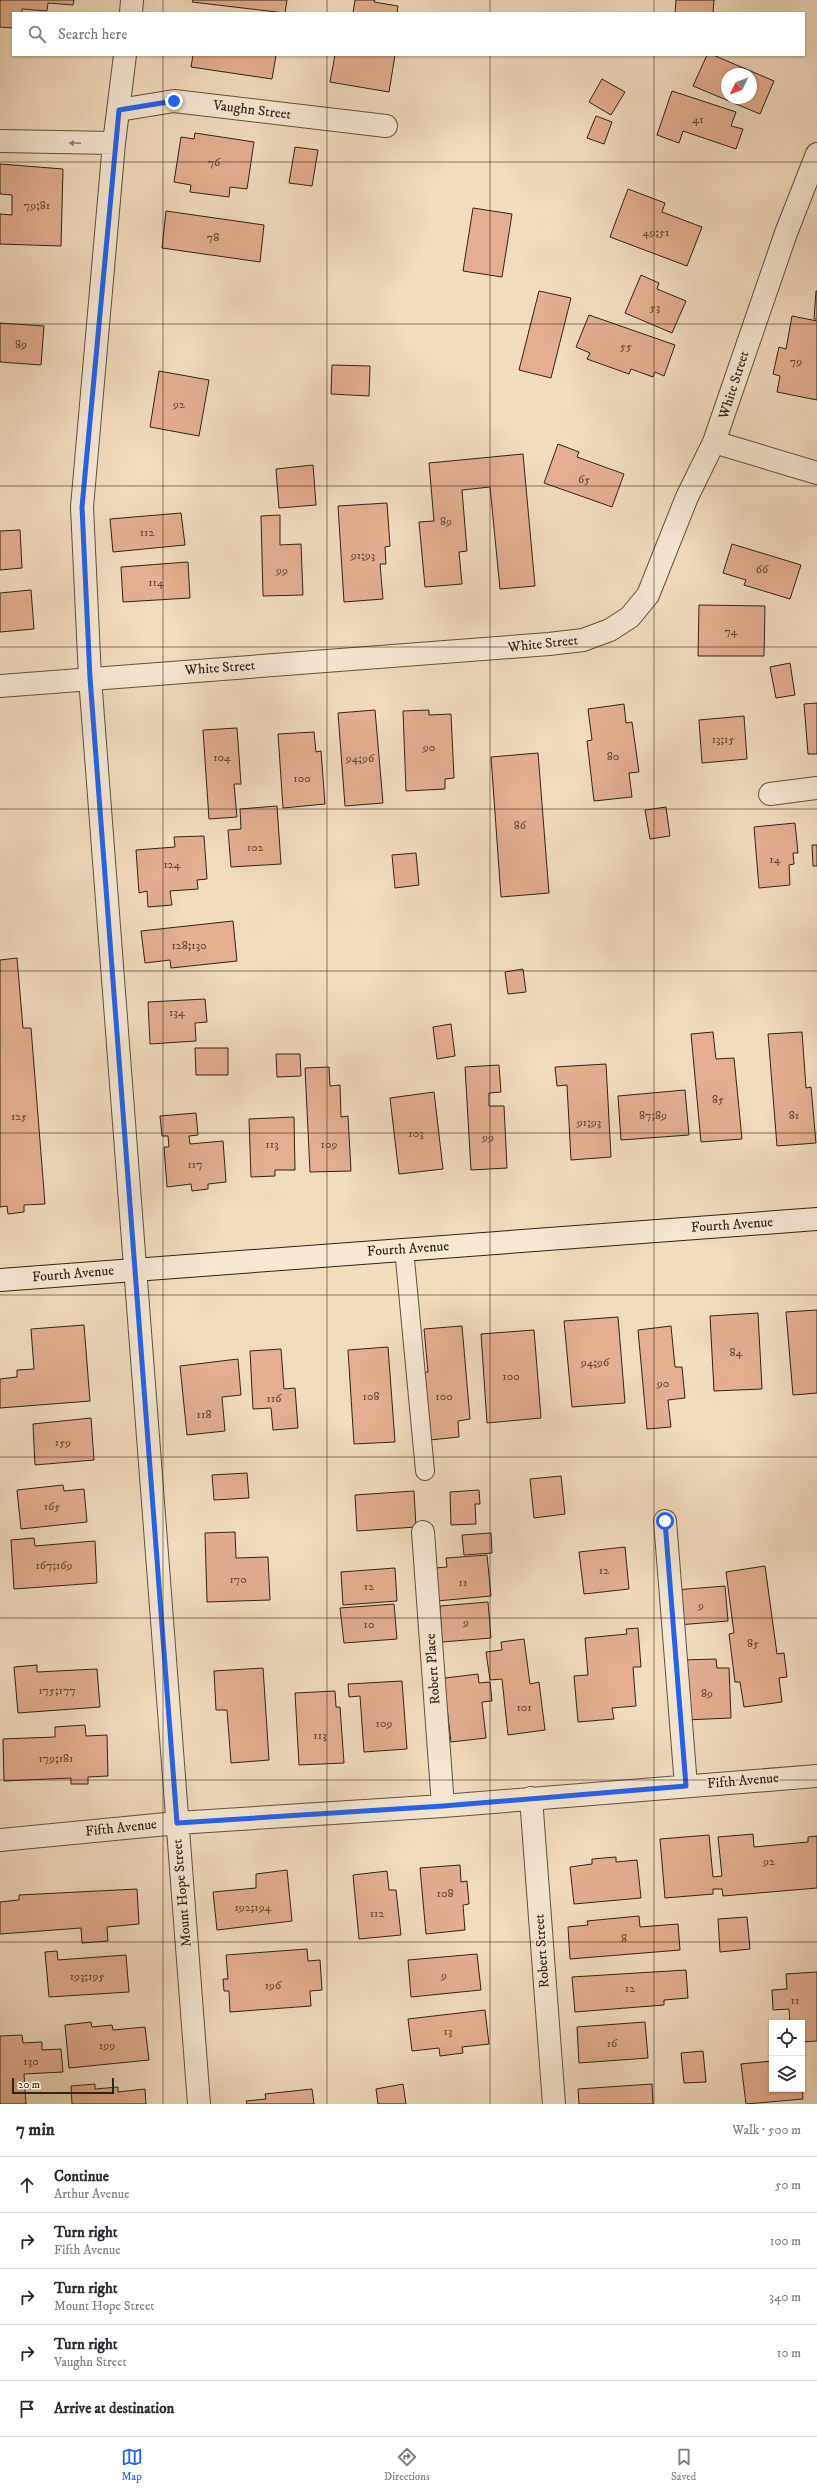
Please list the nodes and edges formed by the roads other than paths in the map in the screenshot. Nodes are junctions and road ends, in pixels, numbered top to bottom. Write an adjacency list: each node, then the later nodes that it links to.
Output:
1 (132, 0): 2 (street)
2 (131, 12)
3 (126, 56): 4 (street, Mount Hope Street)
4 (119, 110): 5 (street, Vaughn Street); 7 (street, Mount Hope Street)
5 (386, 126)
6 (0, 141): 7 (street, one-way to 6)
7 (114, 143): 11 (street, Mount Hope Street)
8 (817, 154): 9 (street, White Street)
9 (714, 442): 10 (street); 11 (street, White Street)
10 (817, 473)
11 (90, 678): 12 (street, White Street); 17 (street, Mount Hope Street)
12 (0, 686)
13 (817, 788): 14 (street)
14 (770, 794)
15 (817, 1219): 16 (street, Fourth Avenue)
16 (404, 1249): 17 (street, Fourth Avenue); 19 (lane)
17 (136, 1269): 18 (street, Fourth Avenue); 26 (street, Mount Hope Street)
18 (0, 1280)
19 (425, 1471)
20 (665, 1521): 23 (street)
21 (423, 1532): 25 (street, Robert Place)
22 (817, 1776): 23 (street, Fifth Avenue)
23 (686, 1786): 24 (street, Fifth Avenue)
24 (531, 1798): 25 (street, Fifth Avenue); 29 (street, Robert Street)
25 (443, 1806): 26 (street, Fifth Avenue)
26 (177, 1823): 27 (street, Fifth Avenue); 28 (street, Mount Hope Street)
27 (0, 1840)
28 (199, 2104)
29 (554, 2104)

